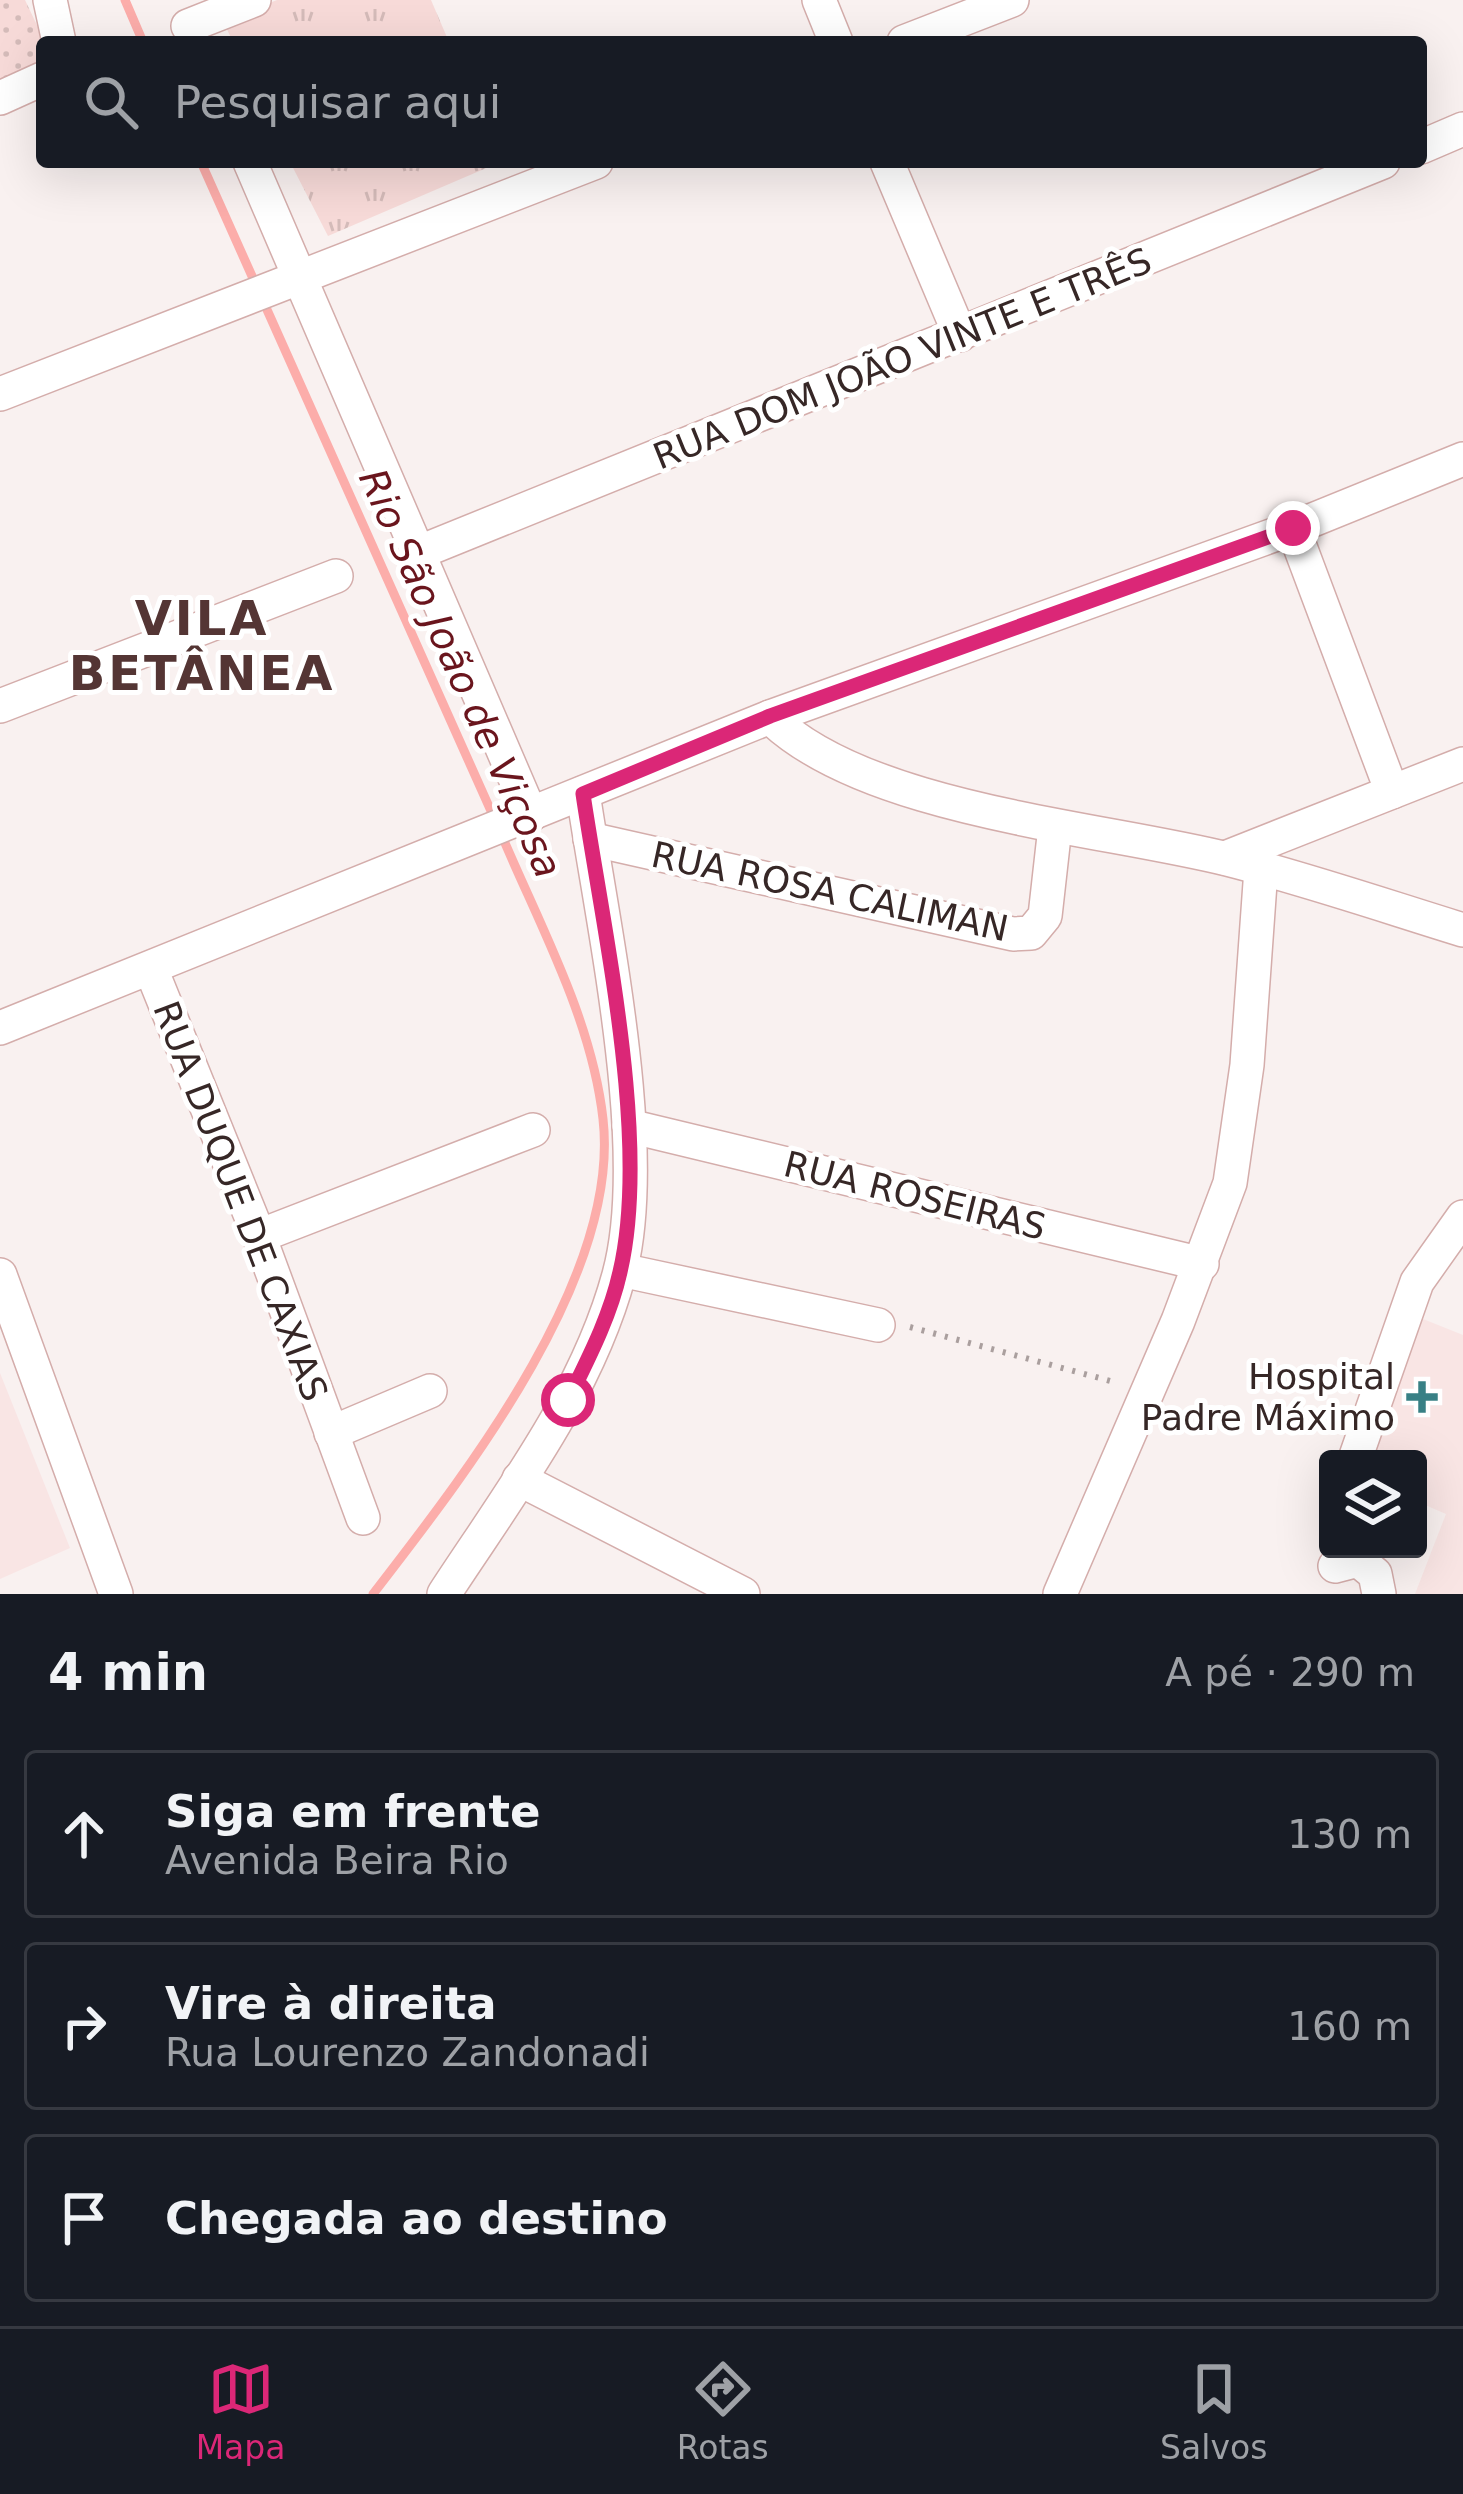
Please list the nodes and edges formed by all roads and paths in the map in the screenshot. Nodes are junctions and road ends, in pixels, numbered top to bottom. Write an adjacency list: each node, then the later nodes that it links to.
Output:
1 (50, 0): 6 (street)
2 (254, 0): 5 (street)
3 (819, 0): 7 (street)
4 (1012, 0): 8 (street)
5 (186, 23)
6 (58, 36)
7 (834, 36)
8 (919, 36)
9 (36, 82): 10 (street)
10 (0, 98)
11 (1463, 130): 12 (street)
12 (1427, 145)
13 (252, 168): 17 (street)
14 (581, 168): 17 (street)
15 (890, 168): 18 (street)
16 (1368, 168): 18 (street, RUA DOM JOÃO VINTE E TRÊS)
17 (289, 281): 19 (street); 22 (street)
18 (960, 335): 22 (street, RUA DOM JOÃO VINTE E TRÊS)
19 (0, 394)
20 (1463, 459): 21 (street)
21 (1293, 528): 25 (street); 27 (street)
22 (420, 552): 29 (street)
23 (336, 576): 24 (street)
24 (0, 706)
25 (770, 716): 28 (street); 30 (street)
26 (1463, 764): 27 (street)
27 (1392, 792): 32 (street)
28 (583, 794): 29 (street); 31 (street)
29 (520, 820): 35 (street)
30 (1055, 827): 31 (street, RUA ROSA CALIMAN); 32 (street)
31 (590, 838): 37 (street)
32 (1225, 858): 33 (street)
33 (1262, 869): 34 (street); 41 (street)
34 (1463, 930)
35 (151, 969): 36 (street); 40 (street, RUA DUQUE DE CAXIAS)
36 (0, 1028)
37 (628, 1126): 41 (street, RUA ROSEIRAS); 42 (street)
38 (533, 1130): 40 (street)
39 (1463, 1216): 49 (street)
40 (259, 1237): 48 (street, RUA DUQUE DE CAXIAS)
41 (1202, 1264): 47 (street)
42 (621, 1270): 45 (street); 50 (street)
43 (0, 1275): 44 (street)
44 (9, 1323): 53 (street)
45 (892, 1326): 47 (path)
46 (430, 1390): 48 (street, RUA DUQUE DE CAXIAS)
47 (1148, 1391): 56 (street)
48 (331, 1433): 51 (street, RUA DUQUE DE CAXIAS)
49 (1358, 1450)
50 (519, 1479): 54 (street); 55 (street)
51 (363, 1518)
52 (1332, 1570): 57 (street)
53 (116, 1594)
54 (444, 1594)
55 (743, 1594)
56 (1060, 1594)
57 (1379, 1594)

